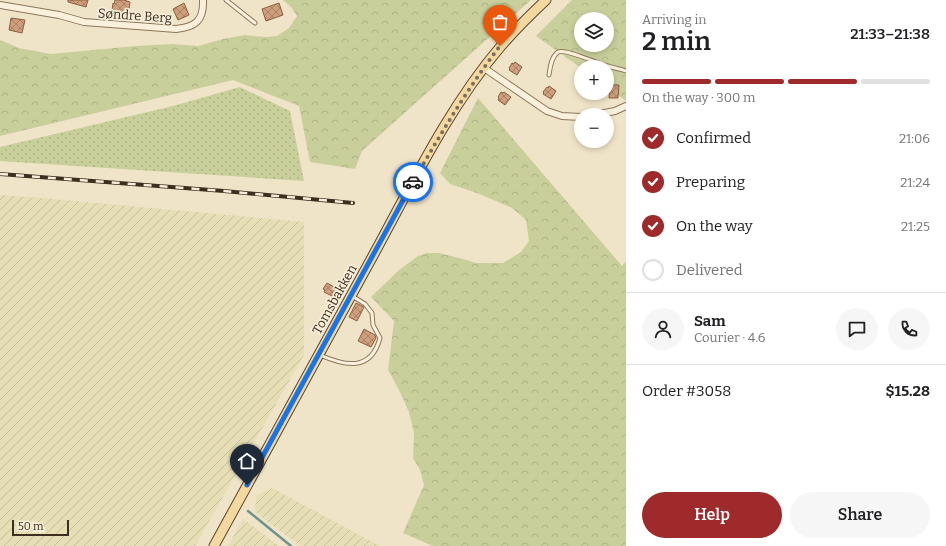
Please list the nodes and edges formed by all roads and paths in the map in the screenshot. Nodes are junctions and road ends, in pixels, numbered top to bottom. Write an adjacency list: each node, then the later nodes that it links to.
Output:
1 (203, 0): 4 (street, Søndre Berg)
2 (226, 0): 5 (lane)
3 (546, 0): 6 (main road, Tomsbakken)
4 (0, 5)
5 (255, 23)
6 (484, 68): 11 (street); 12 (main road, Tomsbakken)
7 (626, 71): 8 (lane)
8 (549, 75)
9 (626, 106): 10 (street)
10 (614, 111)
11 (574, 117)
12 (351, 295): 13 (main road, Tomsbakken); 13 (lane)
13 (318, 355): 14 (main road, Tomsbakken)
14 (214, 546)

